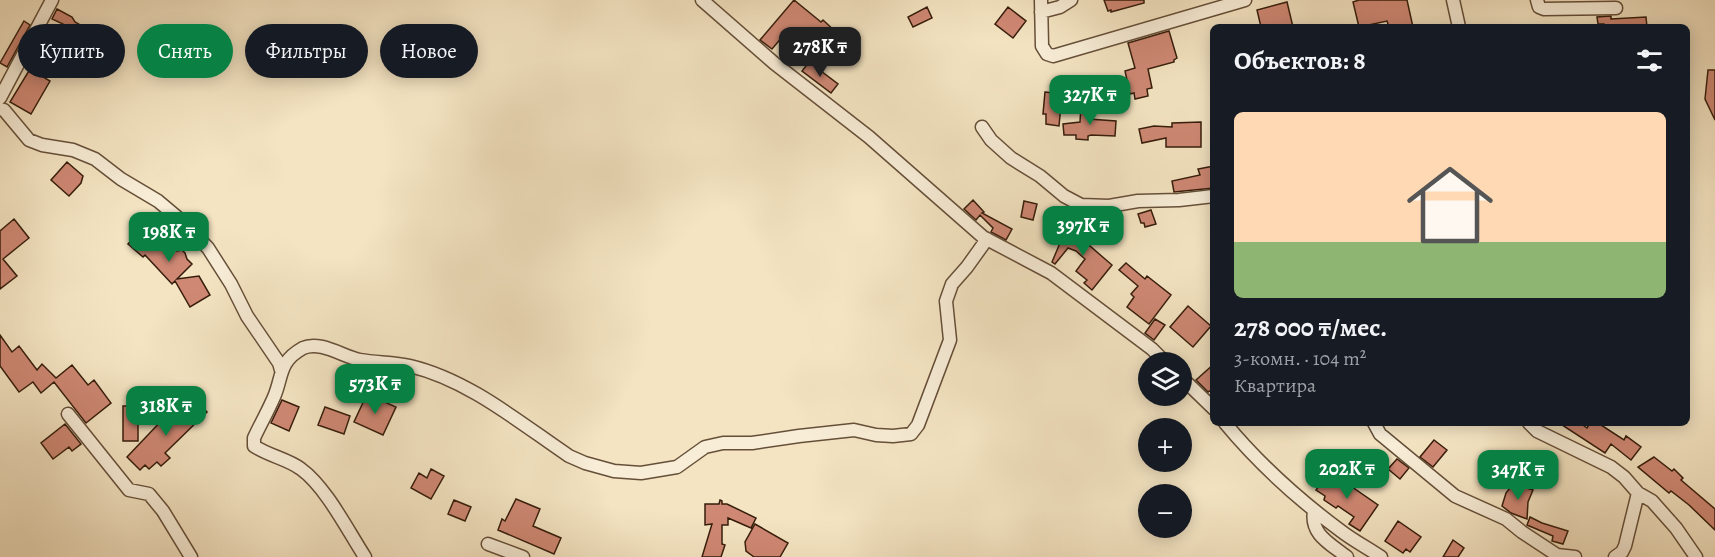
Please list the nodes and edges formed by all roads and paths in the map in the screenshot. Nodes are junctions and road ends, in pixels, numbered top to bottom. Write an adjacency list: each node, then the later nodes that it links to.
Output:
1 (52, 0): 10 (street)
2 (702, 0): 14 (street)
3 (1071, 0): 7 (street)
4 (1245, 0): 7 (street)
5 (1453, 0): 9 (street)
6 (1537, 0): 8 (street)
7 (1041, 6)
8 (1616, 8)
9 (1458, 24)
10 (0, 98)
11 (0, 109): 16 (street)
12 (982, 127): 13 (street)
13 (1210, 196)
14 (987, 239): 15 (street); 16 (street)
15 (1155, 352)
16 (281, 370): 27 (street)
17 (1192, 388): 18 (street)
18 (1210, 405)
19 (68, 414): 26 (street)
20 (1228, 426): 24 (street)
21 (1376, 426): 31 (street)
22 (1532, 426): 23 (street)
23 (1638, 493): 32 (street); 33 (street)
24 (1314, 511): 29 (street); 30 (street)
25 (488, 544): 28 (street)
26 (190, 557)
27 (365, 557)
28 (523, 557)
29 (1347, 557)
30 (1381, 557)
31 (1575, 557)
32 (1615, 557)
33 (1696, 557)

